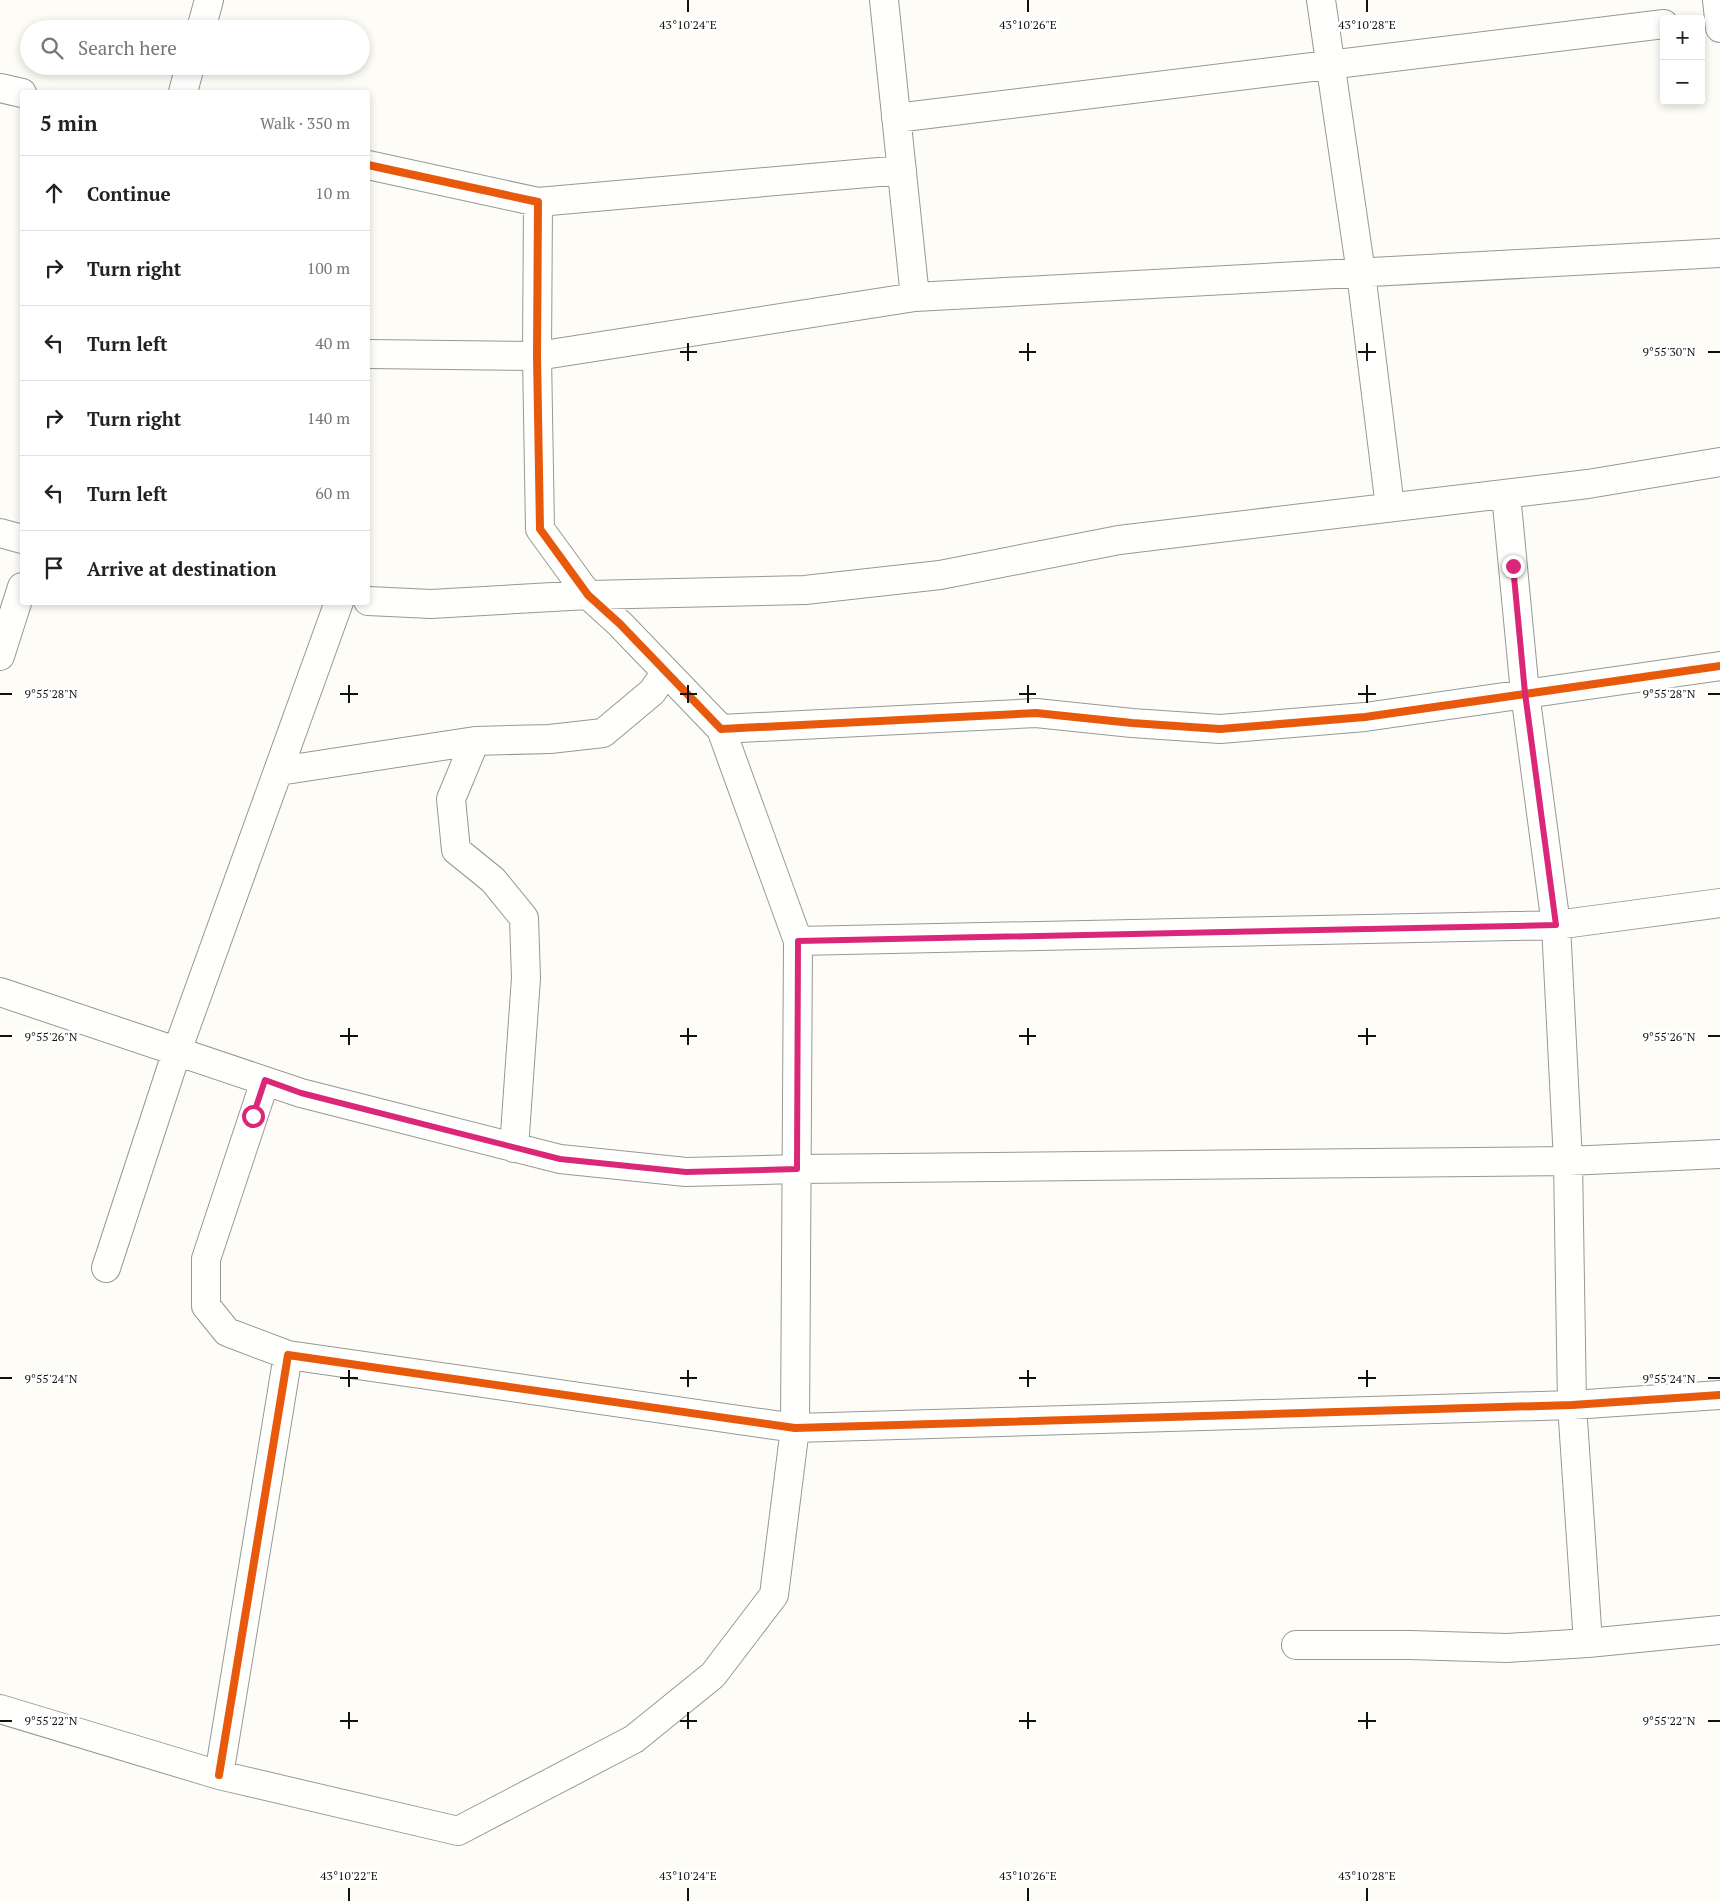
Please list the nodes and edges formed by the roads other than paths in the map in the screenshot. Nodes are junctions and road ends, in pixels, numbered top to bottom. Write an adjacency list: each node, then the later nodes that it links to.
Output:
1 (209, 0): 4 (street)
2 (884, 0): 11 (street)
3 (1321, 0): 6 (street)
4 (203, 20)
5 (1660, 24): 6 (street)
6 (1330, 65): 11 (street); 16 (street)
7 (188, 75): 9 (street)
8 (0, 88): 10 (street)
9 (184, 90)
10 (20, 93)
11 (896, 118): 13 (street)
12 (370, 165): 14 (street)
13 (902, 170): 14 (street); 17 (street)
14 (538, 202): 19 (street)
15 (1720, 253): 16 (street)
16 (1360, 272): 17 (street); 22 (street)
17 (915, 296): 19 (street)
18 (370, 354): 19 (street)
19 (537, 356): 26 (street)
20 (1720, 462): 21 (street)
21 (1506, 494): 22 (street); 32 (street)
22 (1390, 507): 26 (street)
23 (0, 533): 24 (street)
24 (20, 538)
25 (20, 593): 29 (street)
26 (588, 595): 27 (street); 31 (street)
27 (370, 602)
28 (338, 605): 35 (street)
29 (0, 656)
30 (1720, 666): 32 (street)
31 (666, 672): 33 (street); 34 (street)
32 (1525, 693): 33 (street); 37 (street)
33 (721, 729): 38 (street)
34 (475, 741): 35 (street); 42 (street)
35 (278, 771): 40 (street)
36 (1720, 903): 37 (street)
37 (1556, 925): 38 (street); 44 (street)
38 (798, 941): 45 (street)
39 (0, 992): 40 (street)
40 (177, 1051): 41 (street); 46 (street)
41 (265, 1080): 42 (street); 47 (street)
42 (514, 1148): 45 (street)
43 (1720, 1154): 44 (street)
44 (1568, 1161): 45 (street); 49 (street)
45 (797, 1169): 50 (street)
46 (106, 1268)
47 (288, 1355): 50 (street); 55 (street)
48 (1720, 1395): 49 (street)
49 (1572, 1405): 50 (street); 52 (street)
50 (795, 1428): 55 (street)
51 (1720, 1630): 52 (street)
52 (1588, 1643): 53 (street)
53 (1296, 1645)
54 (0, 1709): 55 (street)
55 (219, 1775)

